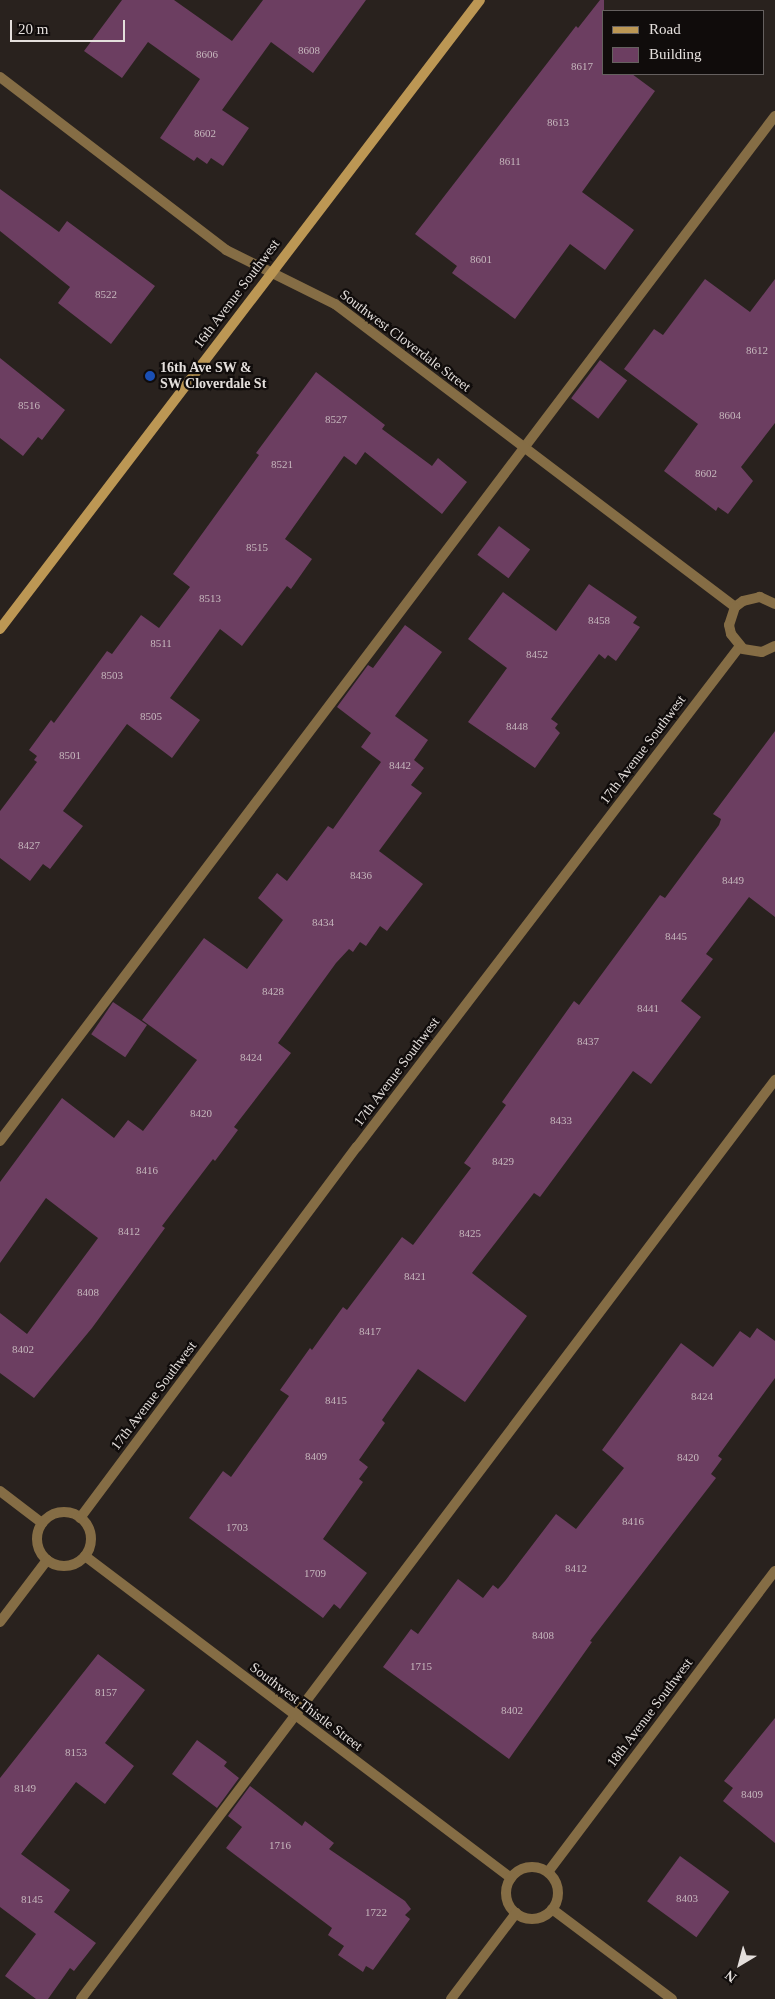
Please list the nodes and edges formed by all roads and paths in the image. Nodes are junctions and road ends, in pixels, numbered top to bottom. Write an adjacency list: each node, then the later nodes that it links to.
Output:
1 (480, 0): 4 (street, 16th Avenue Southwest)
2 (0, 76): 4 (street, Southwest Cloverdale Street)
3 (775, 116): 5 (street)
4 (270, 274): 5 (street, Southwest Cloverdale Street); 8 (street, 16th Avenue Southwest)
5 (523, 447): 7 (street, Southwest Cloverdale Street); 12 (street)
6 (774, 602): 7 (street)
7 (735, 607): 9 (street)
8 (0, 630)
9 (740, 646): 10 (street); 14 (street, 17th Avenue Southwest)
10 (775, 646)
11 (775, 1080): 20 (street)
12 (0, 1141)
13 (0, 1491): 15 (street)
14 (80, 1518): 15 (street); 16 (street)
15 (42, 1523): 17 (street)
16 (85, 1556): 17 (street); 20 (street, Southwest Thistle Street)
17 (47, 1560): 19 (street)
18 (775, 1572): 21 (street, 18th Avenue Southwest)
19 (0, 1622)
20 (297, 1718): 22 (street, Southwest Thistle Street); 25 (street)
21 (548, 1872): 22 (street); 23 (street)
22 (511, 1878): 24 (street)
23 (552, 1909): 24 (street); 27 (street)
24 (516, 1913): 26 (street)
25 (81, 1999)
26 (451, 1999)
27 (672, 1999)

